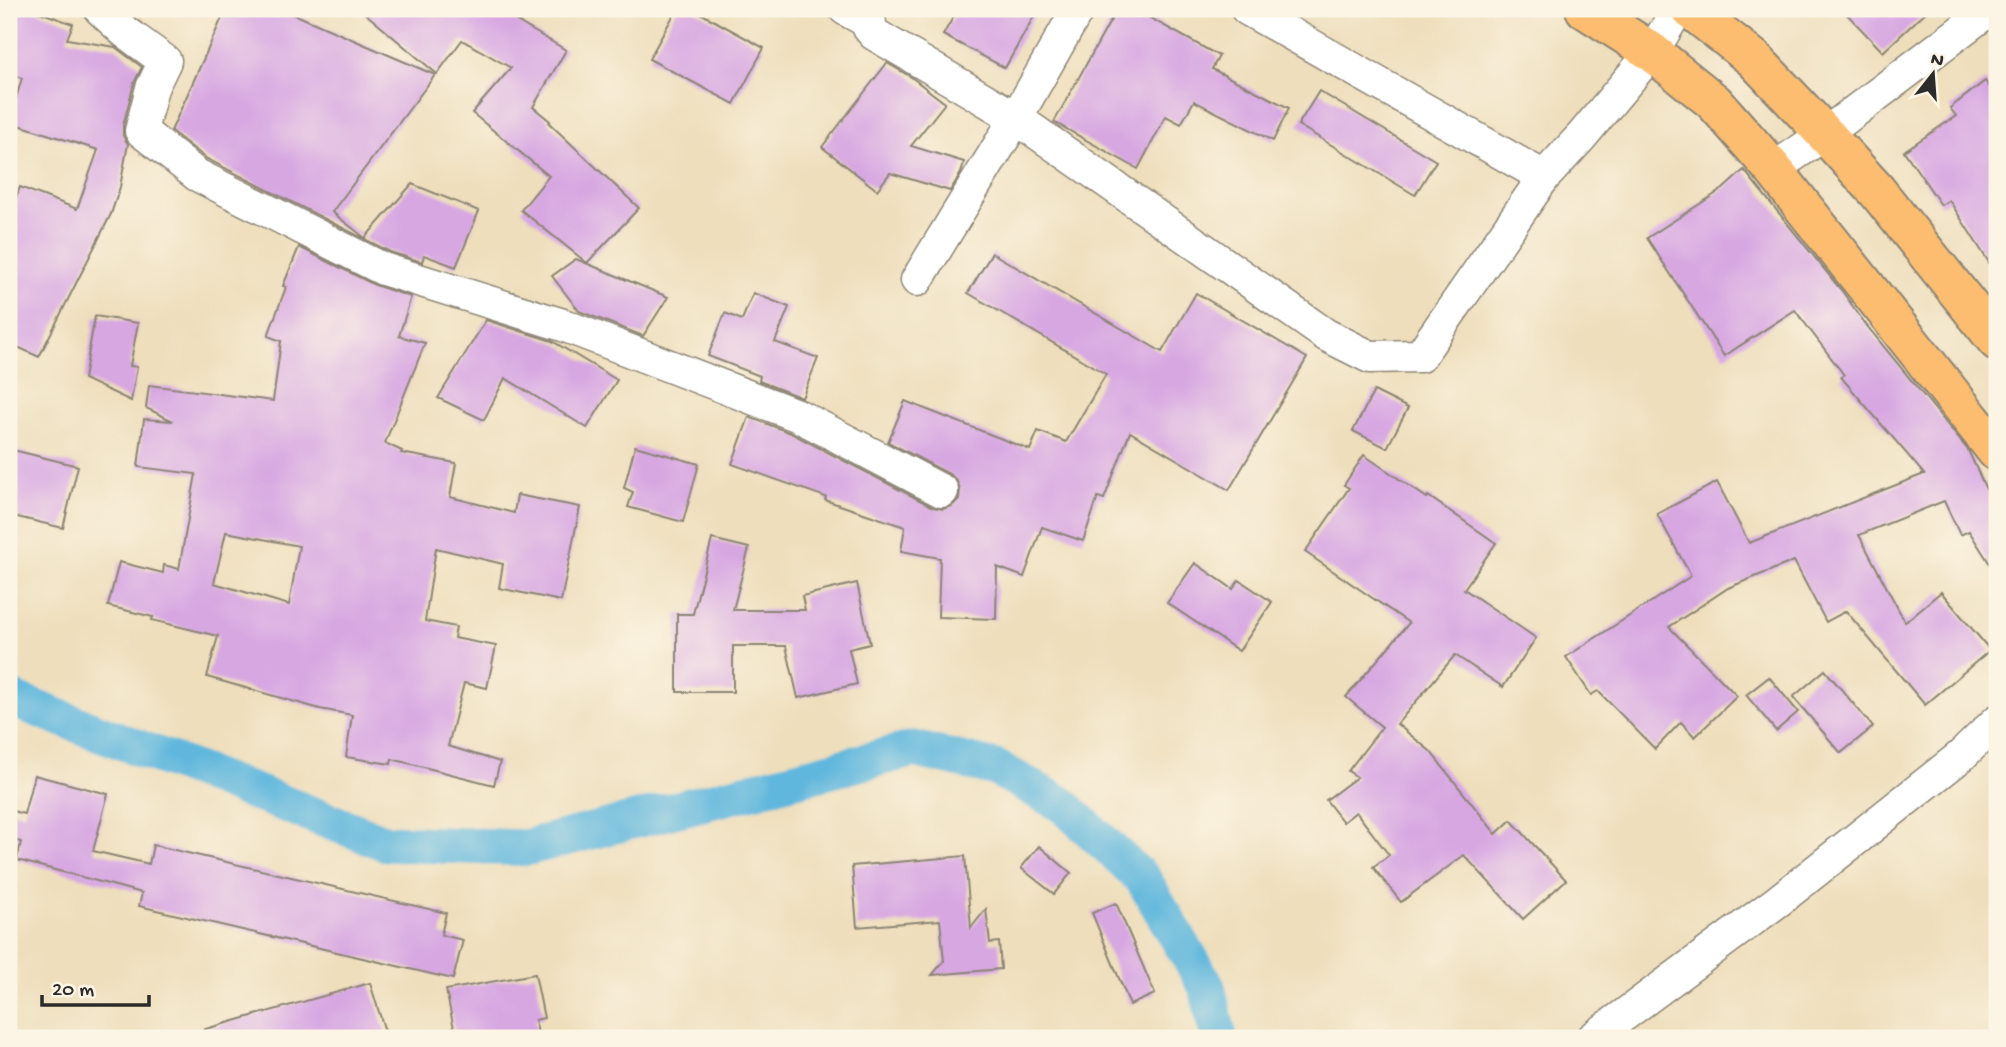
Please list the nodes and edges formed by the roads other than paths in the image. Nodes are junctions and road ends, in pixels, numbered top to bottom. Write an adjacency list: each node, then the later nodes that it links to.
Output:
1 (100, 9): 17 (street)
2 (1078, 9): 10 (street)
3 (1247, 9): 13 (street)
4 (1585, 9): 9 (main road)
5 (1678, 9): 9 (street)
6 (1690, 9): 11 (main road)
7 (1990, 9): 11 (street)
8 (864, 13): 10 (street)
9 (1652, 52): 12 (main road); 13 (street)
10 (1016, 118): 13 (street); 14 (street)
11 (1825, 134): 12 (street); 15 (main road)
12 (1773, 169): 16 (main road)
13 (1544, 177)
14 (917, 280)
15 (1997, 341)
16 (1997, 452)
17 (942, 492)
18 (1997, 721): 19 (street)
19 (1593, 1038)

